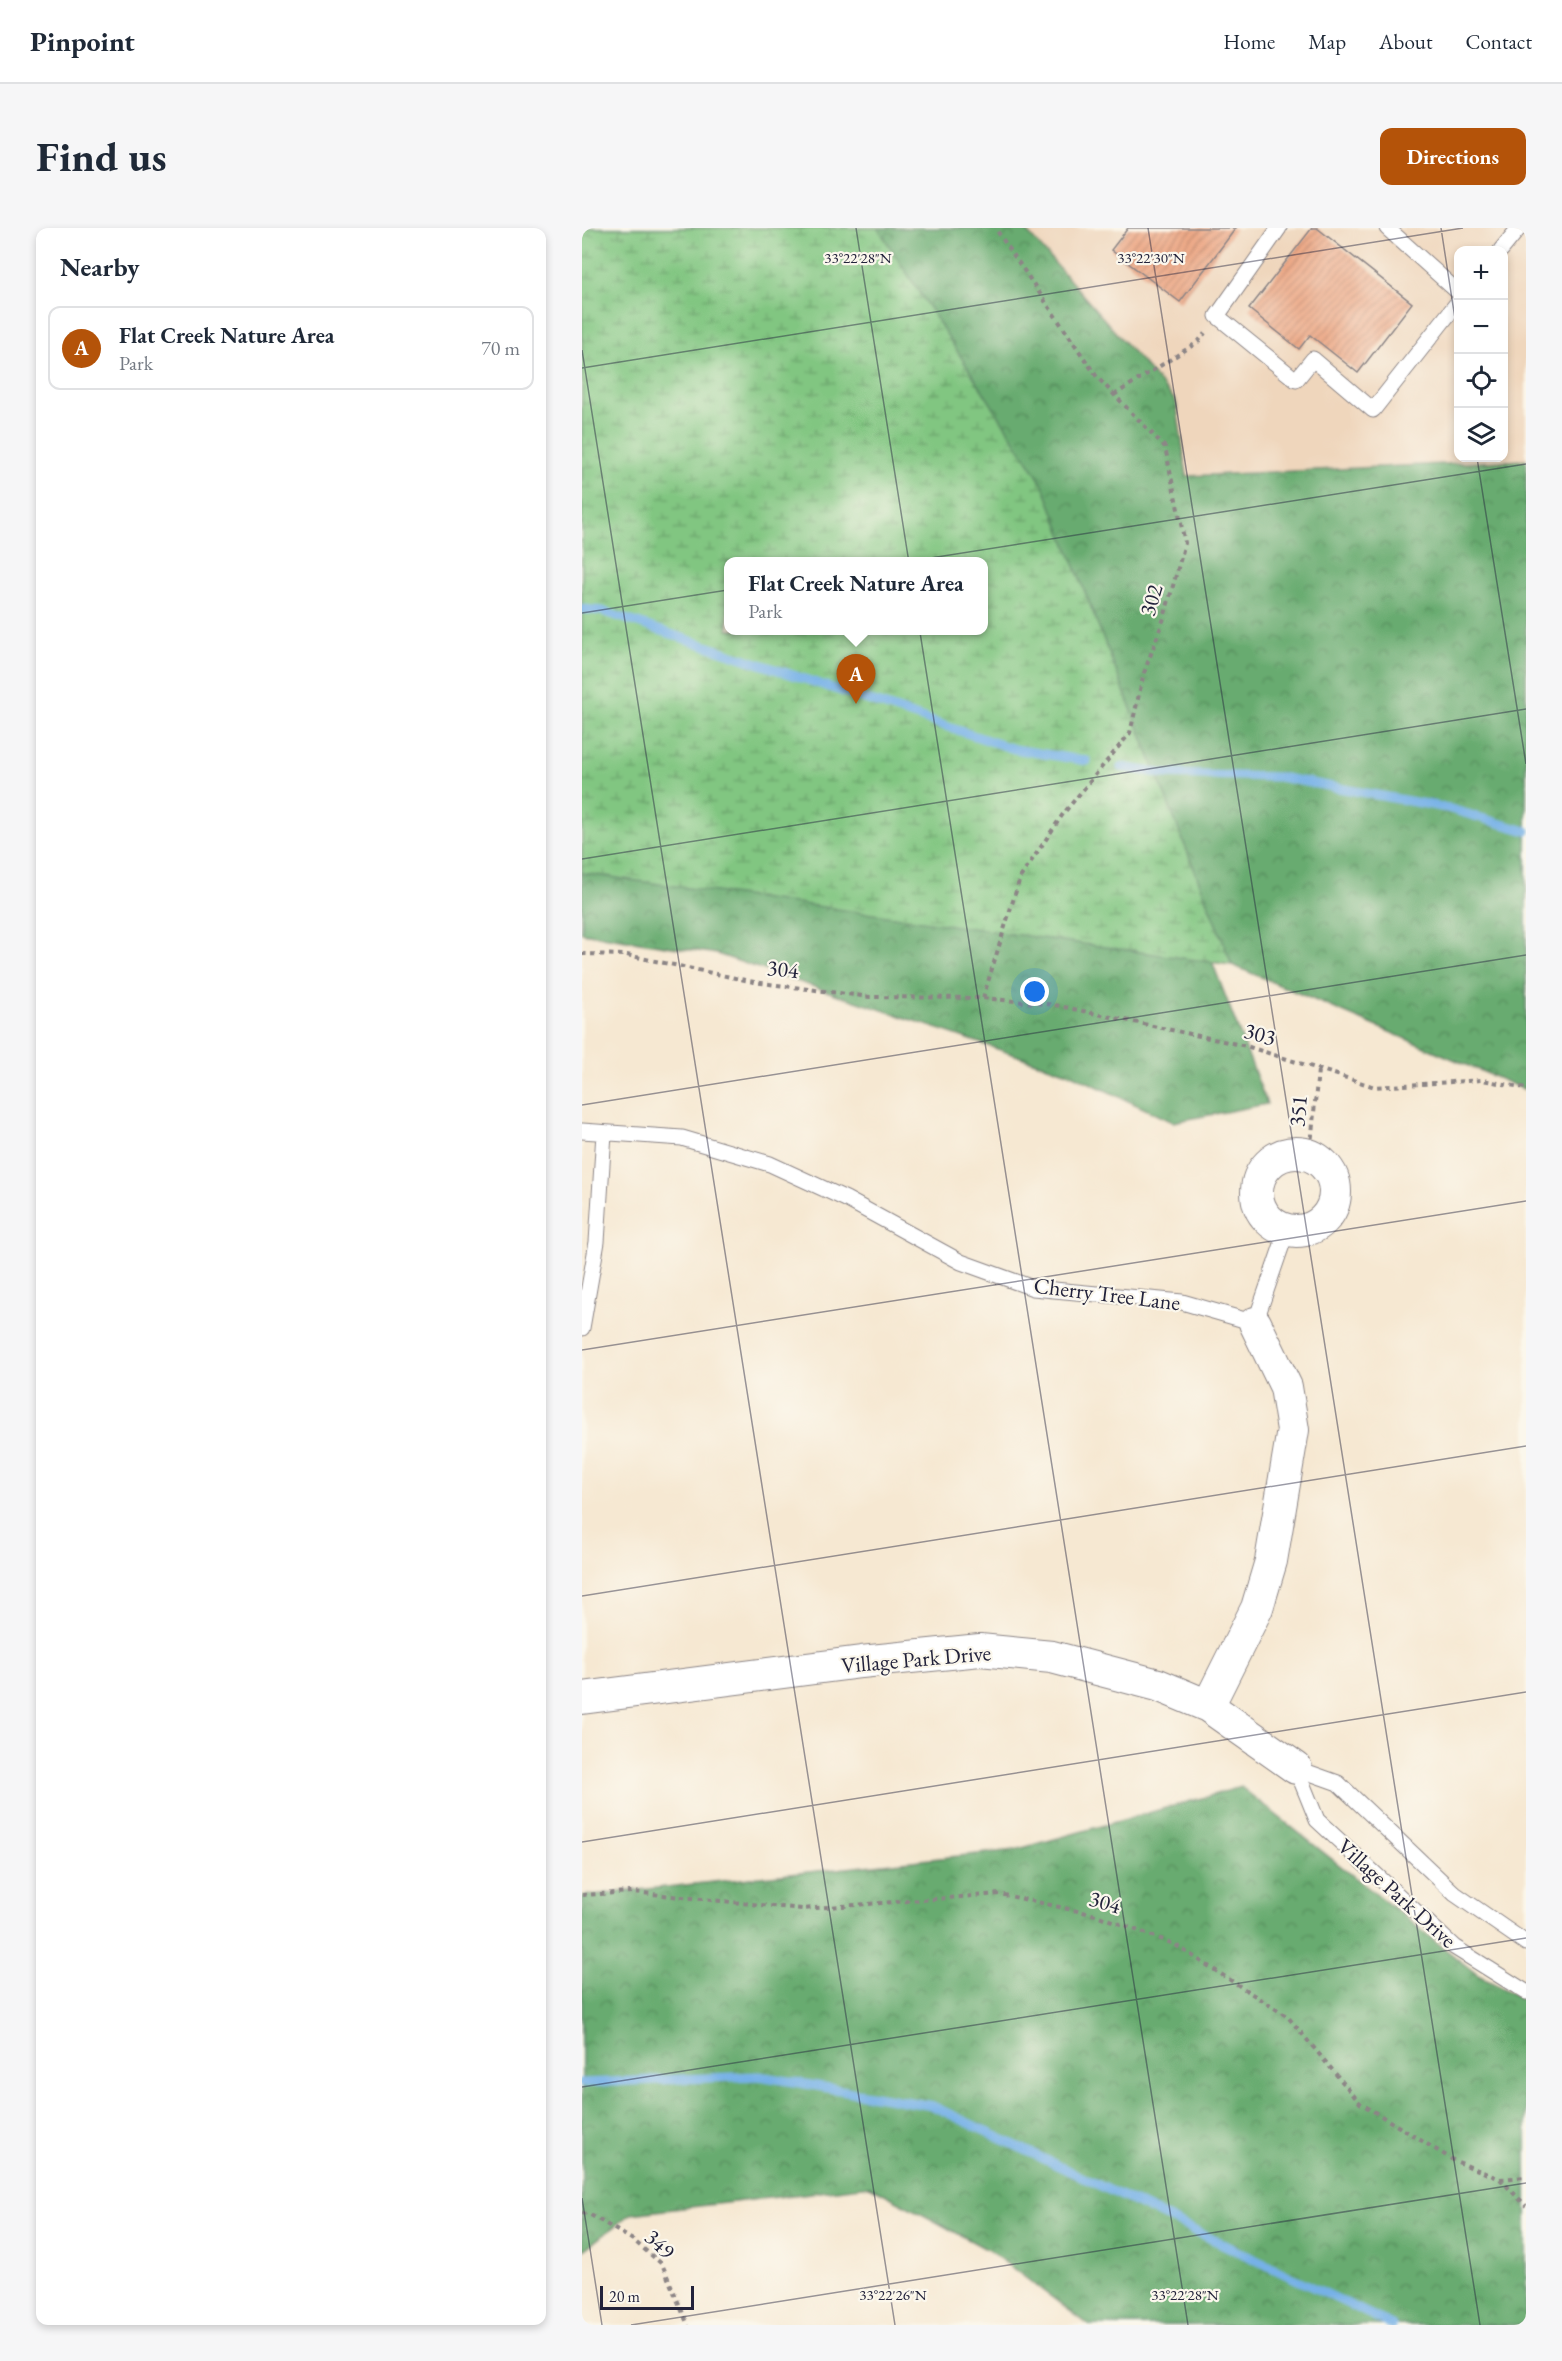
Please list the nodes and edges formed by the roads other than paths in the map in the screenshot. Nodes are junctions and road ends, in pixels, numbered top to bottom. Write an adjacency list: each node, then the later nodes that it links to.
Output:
1 (1279, 228): 6 (lane)
2 (1386, 228): 5 (lane)
3 (1519, 228): 4 (lane)
4 (1504, 246)
5 (1454, 288)
6 (1454, 307)
7 (582, 1131): 8 (lane, Cherry Tree Lane)
8 (604, 1133): 10 (lane, Cherry Tree Lane); 11 (lane)
9 (1287, 1230): 9 (street); 10 (lane)
10 (1255, 1323): 13 (street)
11 (582, 1328)
12 (582, 1698): 13 (street, Village Park Drive)
13 (1208, 1706): 14 (street, Village Park Drive)
14 (1296, 1768): 15 (lane, Village Park Drive); 16 (lane, Village Park Drive)
15 (1526, 1943)
16 (1526, 1992)

